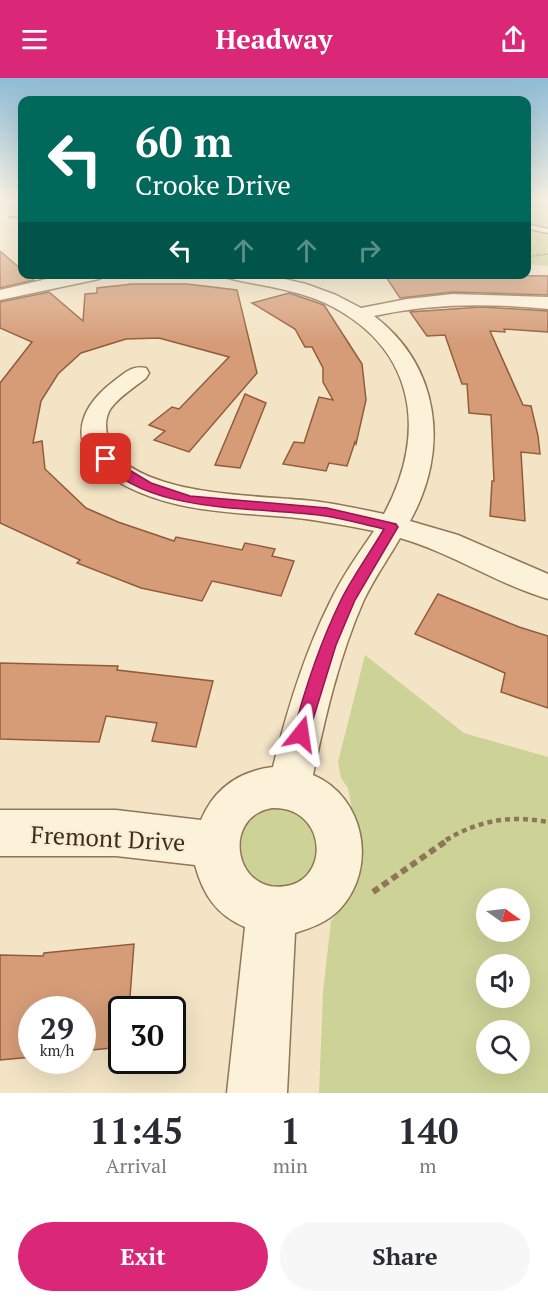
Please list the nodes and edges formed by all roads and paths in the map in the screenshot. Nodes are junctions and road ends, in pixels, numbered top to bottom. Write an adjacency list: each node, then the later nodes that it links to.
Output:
1 (548, 254): 2 (path)
2 (531, 256)
3 (72, 279): 5 (street)
4 (256, 279): 7 (street)
5 (0, 296)
6 (548, 303): 7 (street)
7 (359, 314): 9 (street)
8 (138, 373): 9 (street)
9 (392, 527): 10 (street); 11 (street)
10 (548, 587)
11 (289, 787): 14 (street); 16 (street)
12 (548, 822): 15 (path)
13 (0, 833): 14 (street, Fremont Drive)
14 (217, 845): 16 (street)
15 (373, 892)
16 (271, 912): 17 (street)
17 (257, 1093)

